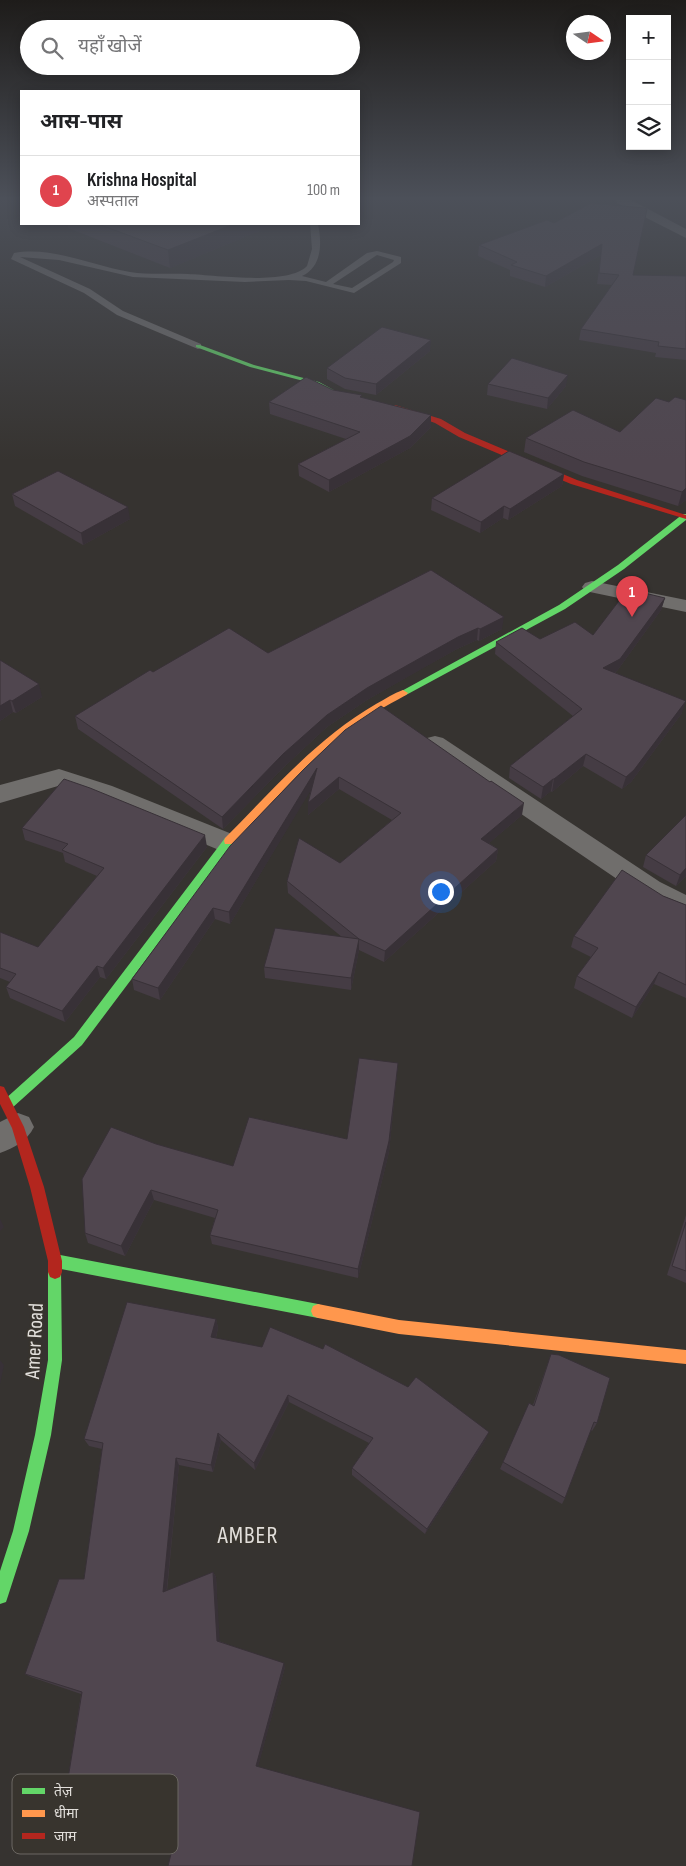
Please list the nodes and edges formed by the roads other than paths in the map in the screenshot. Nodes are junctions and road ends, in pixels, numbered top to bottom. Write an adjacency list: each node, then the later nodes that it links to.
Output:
1 (79, 287): 4 (lane)
2 (336, 287): 3 (lane)
3 (360, 287)
4 (198, 346): 5 (street)
5 (348, 396)
6 (381, 403): 7 (street)
7 (686, 517): 8 (street)
8 (592, 587): 9 (street); 10 (street)
9 (686, 606)
10 (381, 706): 12 (street); 13 (street)
11 (0, 794): 12 (street)
12 (228, 843): 15 (street)
13 (686, 908)
14 (0, 1091): 15 (street, Amer Road)
15 (8, 1124): 16 (street, Amer Road)
16 (55, 1261): 17 (street); 18 (street, Amer Road)
17 (686, 1357)
18 (0, 1596)

